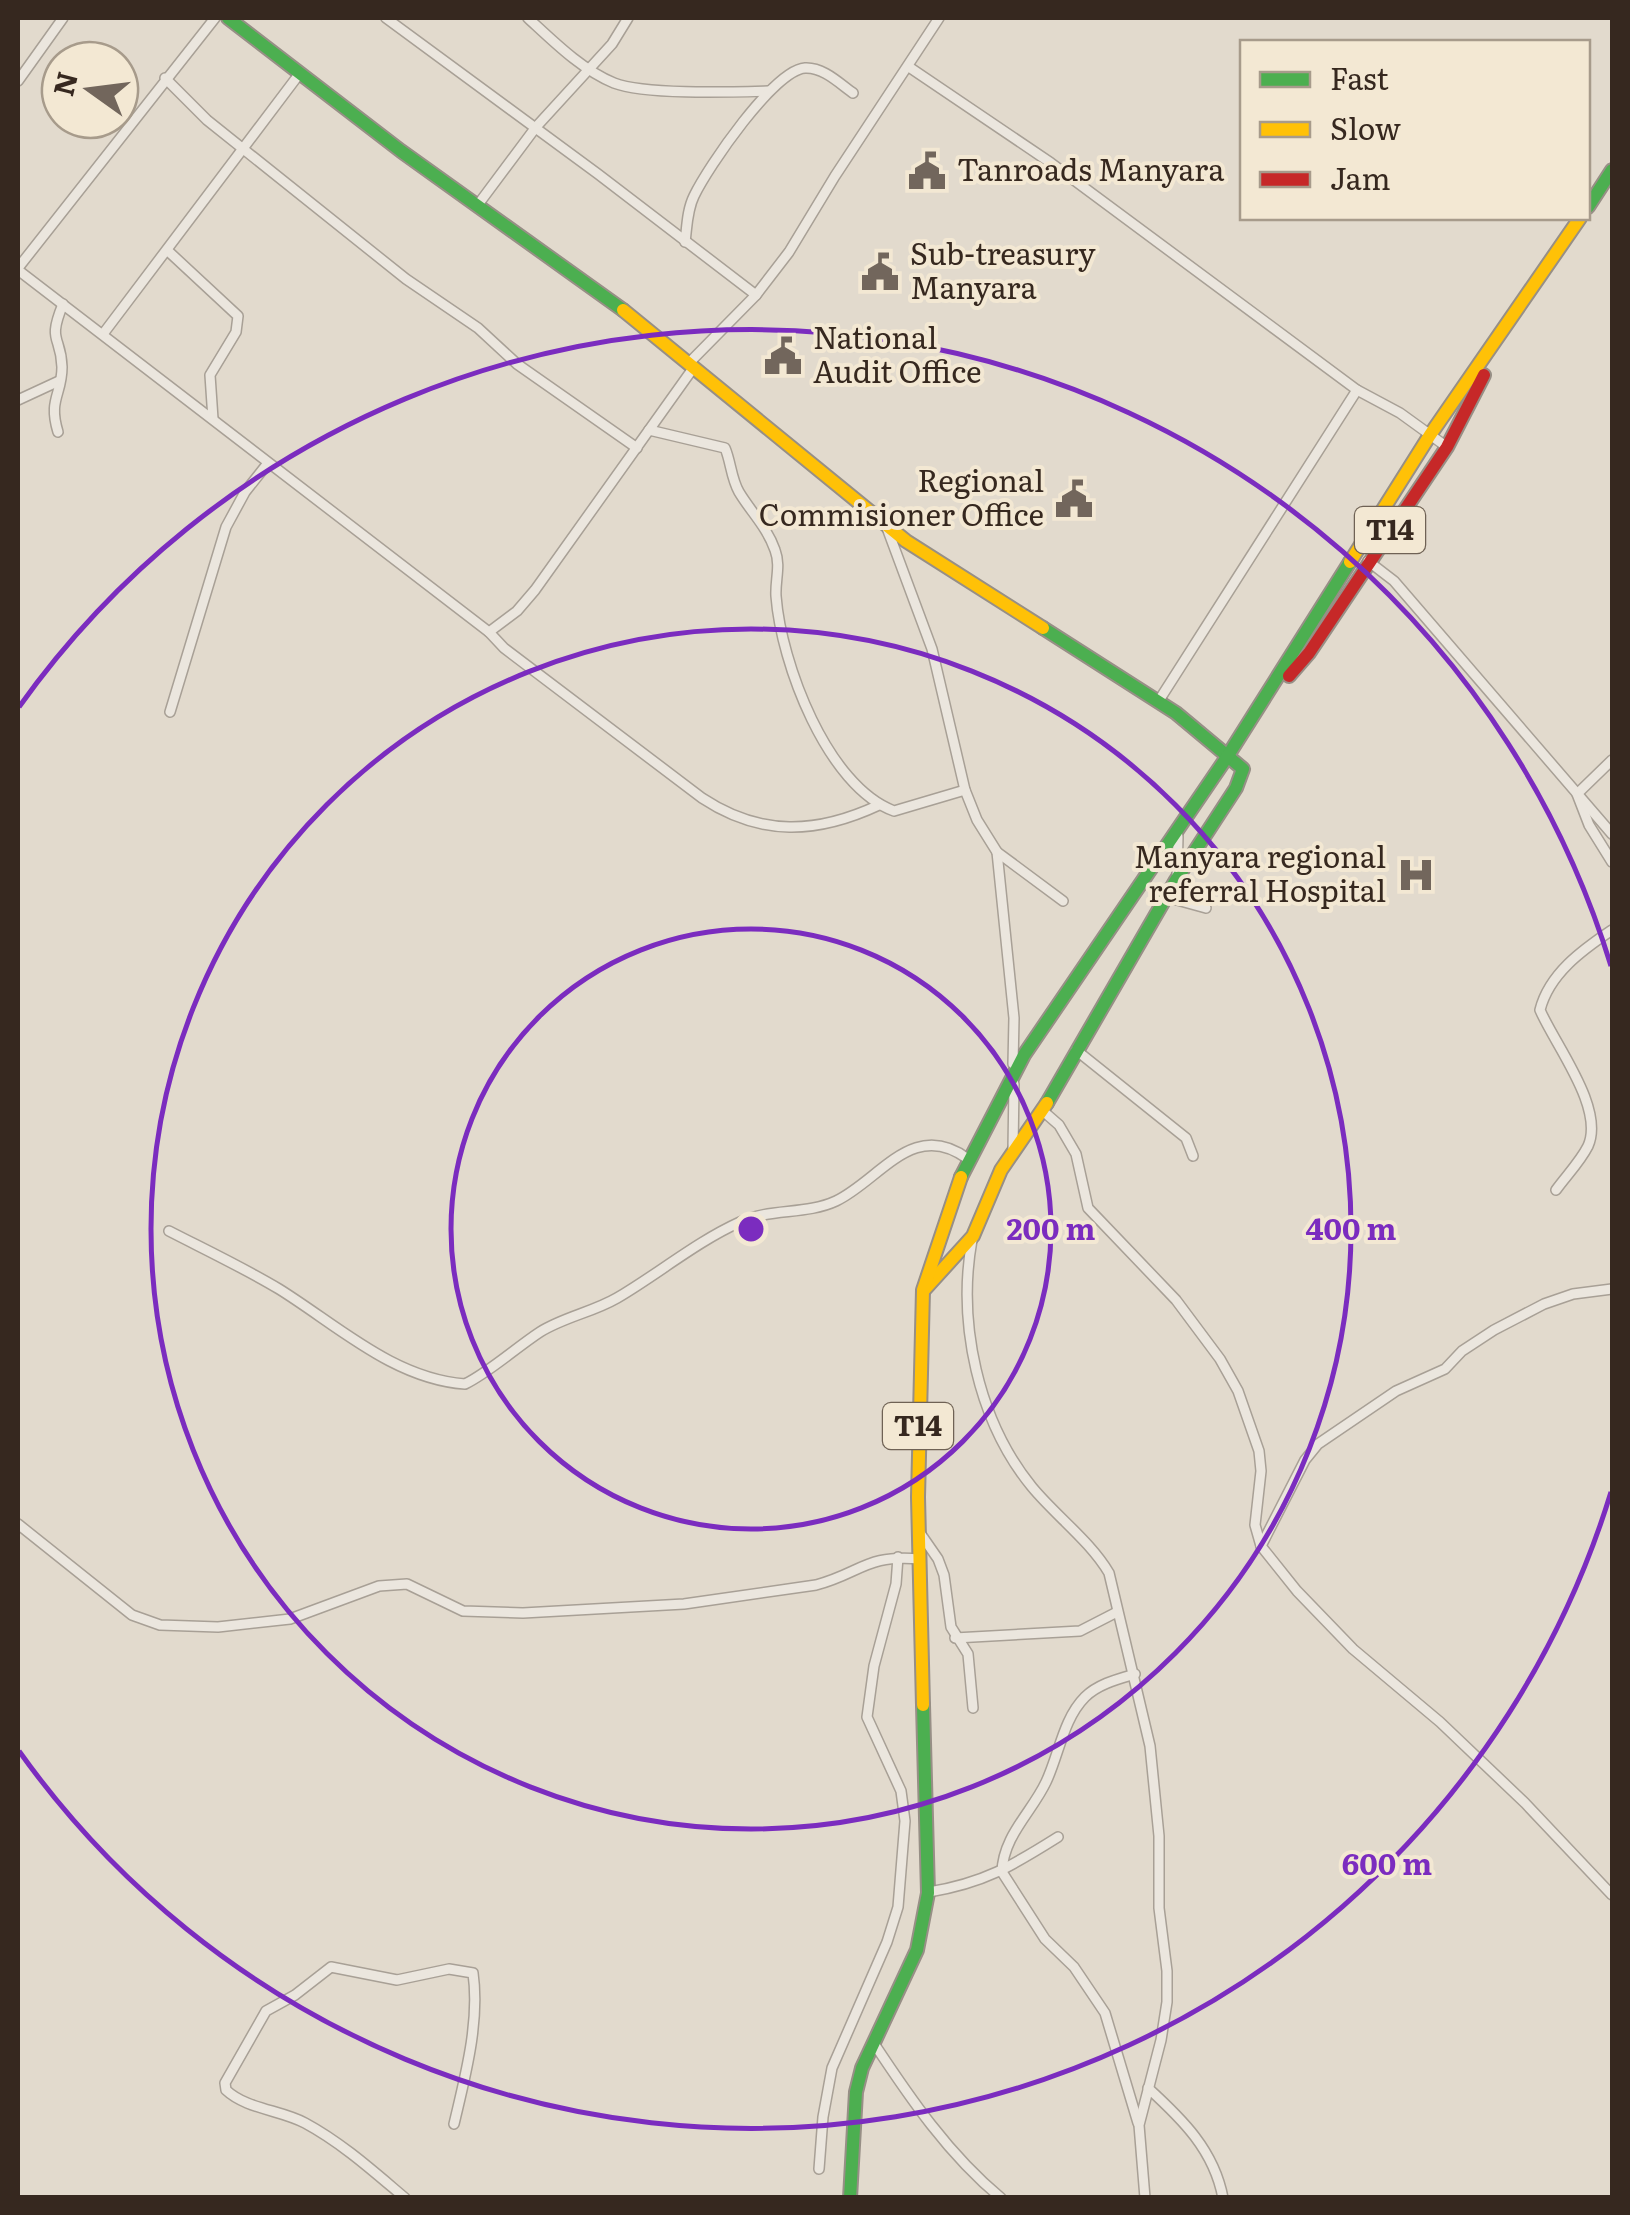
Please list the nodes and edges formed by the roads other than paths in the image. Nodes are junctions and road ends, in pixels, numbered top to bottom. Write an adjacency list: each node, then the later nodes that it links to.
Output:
1 (63, 18): 12 (street)
2 (215, 18): 11 (street)
3 (228, 18): 10 (main road)
4 (386, 18): 15 (street)
5 (528, 18): 9 (street)
6 (628, 18): 9 (street)
7 (939, 18): 8 (street)
8 (909, 67): 24 (street); 30 (street)
9 (590, 70): 13 (street); 15 (street)
10 (300, 73): 16 (street); 19 (main road)
11 (164, 78): 16 (street); 23 (street)
12 (18, 81)
13 (768, 91): 14 (street); 21 (street)
14 (852, 93)
15 (536, 127): 19 (street); 21 (street)
16 (244, 148): 22 (street); 37 (street)
17 (1612, 170): 18 (main road)
18 (1590, 204)
19 (477, 206): 28 (main road)
20 (1579, 220): 26 (main road, T14)
21 (684, 242): 24 (street)
22 (167, 250): 27 (street); 32 (street)
23 (18, 269): 25 (street)
24 (756, 296): 28 (street)
25 (63, 304): 27 (street); 29 (street)
26 (1515, 316): 35 (main road, T14); 36 (main road, T14)
27 (103, 334): 32 (street)
28 (692, 365): 33 (street); 39 (main road)
29 (59, 380): 31 (street); 34 (street)
30 (1357, 390): 35 (street); 43 (street)
31 (18, 400)
32 (213, 419): 38 (street)
33 (650, 430): 37 (street); 50 (street)
34 (58, 432)
35 (1430, 435): 36 (street); 40 (main road, T14)
36 (1447, 447): 41 (main road, T14)
37 (637, 448): 42 (street)
38 (268, 463): 42 (street); 44 (street)
39 (886, 524): 43 (main road); 48 (street)
40 (1357, 552): 41 (street); 45 (main road, T14)
41 (1369, 562): 45 (main road, T14); 49 (street)
42 (488, 632): 50 (street)
43 (1158, 702): 46 (main road)
44 (170, 712)
45 (1244, 730): 46 (main road, T14)
46 (1227, 757): 51 (main road, T14); 55 (main road)
47 (1612, 760): 49 (street)
48 (965, 790): 50 (street); 53 (street)
49 (1577, 794): 52 (street); 54 (street)
50 (879, 804)
51 (1178, 829): 55 (street); 61 (main road, T14)
52 (1612, 834)
53 (997, 852): 57 (street); 61 (street)
54 (1612, 862)
55 (1176, 880): 56 (main road)
56 (1166, 897): 58 (street); 60 (main road)
57 (1063, 901)
58 (1206, 908)
59 (1612, 930): 66 (street)
60 (1076, 1050): 62 (main road); 64 (street)
61 (1012, 1074): 63 (street); 65 (main road, T14)
62 (1043, 1110): 63 (main road); 73 (street)
63 (1013, 1150): 68 (main road)
64 (1193, 1156)
65 (968, 1160): 67 (street); 70 (main road, T14)
66 (1556, 1190)
67 (169, 1231)
68 (972, 1236): 70 (main road); 76 (street)
69 (1612, 1289): 73 (street)
70 (924, 1290): 72 (main road, T14)
71 (18, 1524): 74 (street)
72 (919, 1531): 75 (main road, T14); 77 (street)
73 (1262, 1546): 83 (street)
74 (898, 1557): 75 (street); 88 (street)
75 (920, 1560): 82 (main road, T14)
76 (1117, 1612): 77 (street); 78 (street)
77 (955, 1638): 79 (street)
78 (1135, 1674): 81 (street); 85 (street)
79 (973, 1708)
80 (1058, 1837): 81 (street)
81 (1002, 1872): 82 (street); 87 (street)
82 (928, 1892): 84 (main road, T14)
83 (1612, 1895)
84 (873, 2042): 90 (main road, T14); 91 (street)
85 (1148, 2088): 87 (street); 93 (street)
86 (454, 2124): 89 (street)
87 (1138, 2125): 92 (street)
88 (819, 2169)
89 (406, 2198)
90 (850, 2198)
91 (1001, 2198)
92 (1145, 2198)
93 (1223, 2198)

